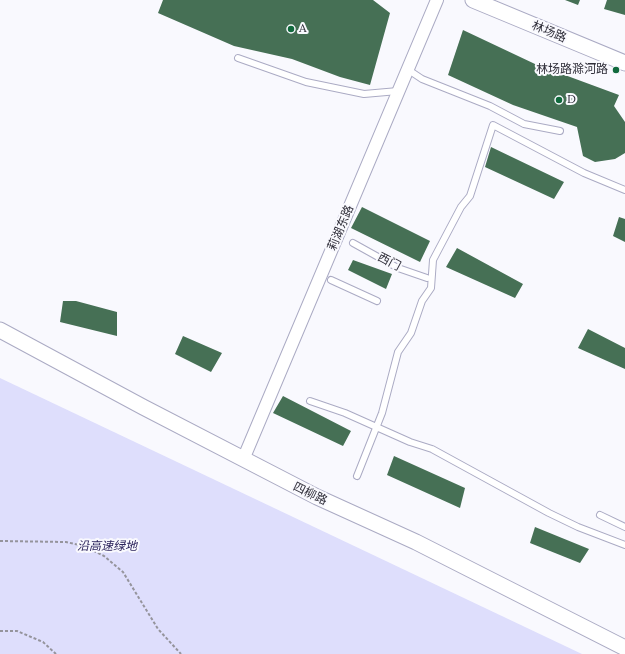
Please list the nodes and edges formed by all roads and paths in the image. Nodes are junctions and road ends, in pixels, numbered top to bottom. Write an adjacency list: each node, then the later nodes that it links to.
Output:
1 (436, 0): 5 (street, 莉湖东路)
2 (473, 0): 4 (street, 林场路)
3 (238, 58): 6 (lane)
4 (625, 64)
5 (407, 70): 6 (street, 莉湖东路); 7 (lane)
6 (398, 91): 15 (street, 莉湖东路)
7 (560, 131)
8 (625, 190): 16 (lane)
9 (353, 243): 10 (lane, 西门)
10 (427, 278)
11 (331, 280): 12 (lane)
12 (377, 301)
13 (0, 330): 22 (street, 四柳路)
14 (310, 401): 20 (lane)
15 (245, 455)
16 (357, 476)
17 (600, 515): 18 (lane)
18 (625, 527)
19 (0, 541): 24 (path)
20 (625, 545)
21 (0, 631): 23 (path)
22 (625, 648)
23 (56, 654)
24 (181, 654)

